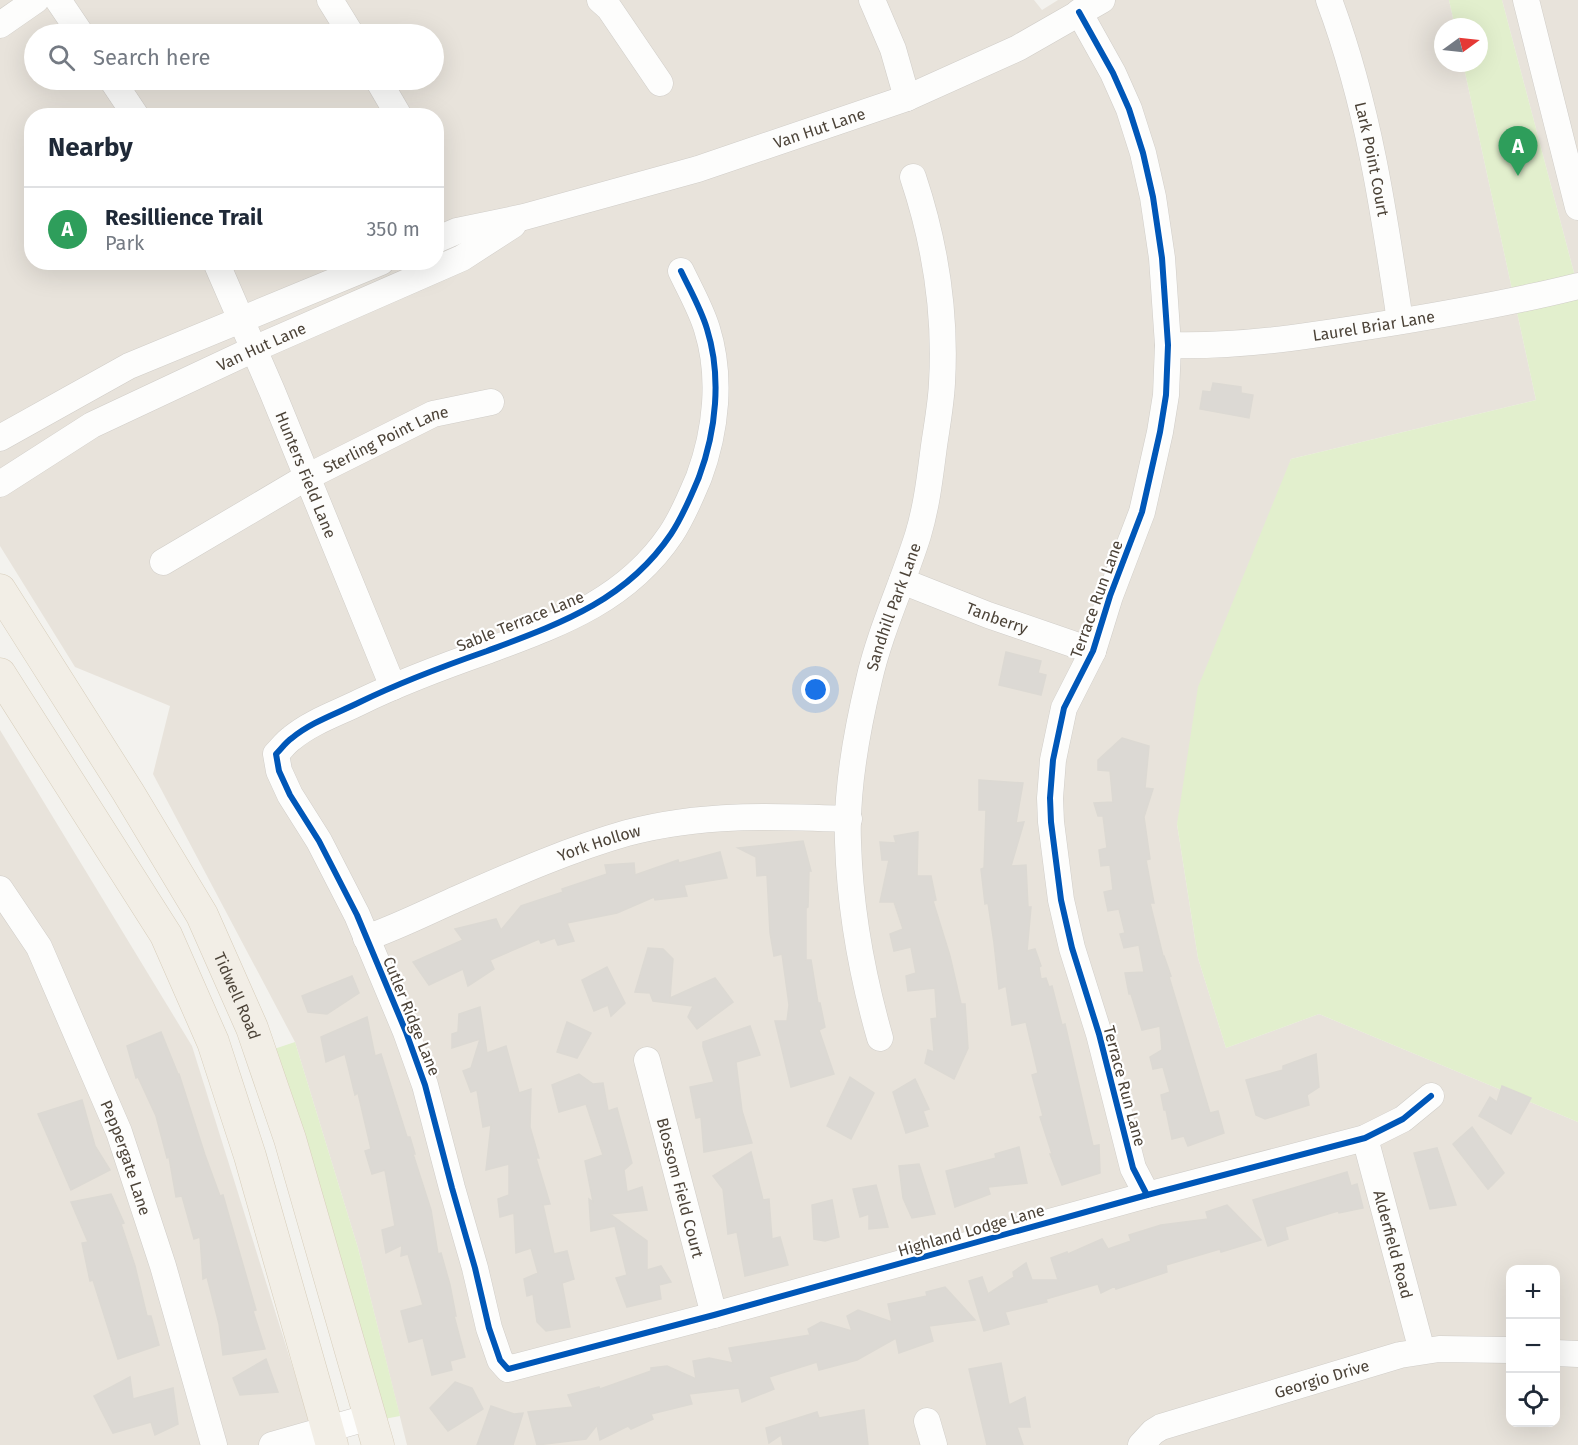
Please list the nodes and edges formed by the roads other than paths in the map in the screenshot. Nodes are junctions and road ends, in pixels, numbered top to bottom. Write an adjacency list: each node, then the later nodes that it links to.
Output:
1 (36, 0): 12 (street)
2 (58, 0): 10 (street)
3 (330, 0): 11 (street)
4 (600, 0): 13 (street)
5 (872, 0): 16 (street)
6 (1102, 0): 9 (street, Van Hut Lane)
7 (1329, 0): 31 (street, Lark Point Court)
8 (1526, 0): 19 (street)
9 (1079, 12): 16 (street, Van Hut Lane); 32 (street, Terrace Run Lane)
10 (74, 24)
11 (345, 24)
12 (0, 25)
13 (660, 84)
14 (119, 90): 17 (street)
15 (384, 90): 18 (street)
16 (907, 98): 22 (street, Van Hut Lane)
17 (131, 108)
18 (394, 108)
19 (1572, 152): 21 (street)
20 (913, 177): 39 (street, Sandhill Park Lane)
21 (1578, 207)
22 (524, 217): 23 (street, Van Hut Lane); 24 (street, Van Hut Lane)
23 (444, 237)
24 (444, 266)
25 (219, 270): 30 (street, Hunters Field Lane)
26 (362, 270): 30 (street, Van Hut Lane)
27 (435, 270): 33 (street, Van Hut Lane)
28 (681, 271): 43 (street, Sable Terrace Lane)
29 (1578, 286): 31 (street, Laurel Briar Lane)
30 (241, 320): 33 (street, Hunters Field Lane); 35 (street, Van Hut Lane)
31 (1400, 321): 32 (street, Laurel Briar Lane)
32 (1168, 345): 41 (street, Terrace Run Lane)
33 (254, 349): 36 (street, Hunters Field Lane); 37 (street, Van Hut Lane)
34 (491, 402): 36 (street, Sterling Point Lane)
35 (0, 438)
36 (307, 477): 38 (street, Sterling Point Lane); 43 (street, Hunters Field Lane)
37 (0, 484)
38 (163, 562)
39 (902, 581): 41 (street, Tanberry); 45 (street, Sandhill Park Lane)
40 (0, 590): 47 (main road, Tidwell Road)
41 (1093, 651): 54 (street, Terrace Run Lane)
42 (0, 674): 48 (main road)
43 (393, 687): 44 (street, Sable Terrace Lane)
44 (276, 754): 49 (street, Cutler Ridge Lane)
45 (849, 819): 49 (street, York Hollow); 50 (street, Sandhill Park Lane)
46 (0, 889): 64 (street, Peppergate Lane)
47 (201, 915): 48 (main road); 61 (main road, Tidwell Road)
48 (166, 934): 62 (main road)
49 (366, 938): 60 (street, Cutler Ridge Lane)
50 (880, 1038)
51 (647, 1060): 55 (street, Blossom Field Court)
52 (1431, 1096): 53 (street, Highland Lodge Lane)
53 (1365, 1138): 54 (street, Highland Lodge Lane); 57 (street, Alderfield Road)
54 (1147, 1195): 55 (street, Highland Lodge Lane)
55 (714, 1315): 60 (street, Highland Lodge Lane)
56 (1506, 1350): 57 (street, Georgio Drive)
57 (1422, 1351): 63 (street, Georgio Drive)
58 (1560, 1353): 59 (street)
59 (1578, 1354)
60 (508, 1369)
61 (374, 1431): 62 (street)
62 (330, 1437): 65 (street)
63 (1142, 1444)
64 (214, 1445)
65 (272, 1445)

